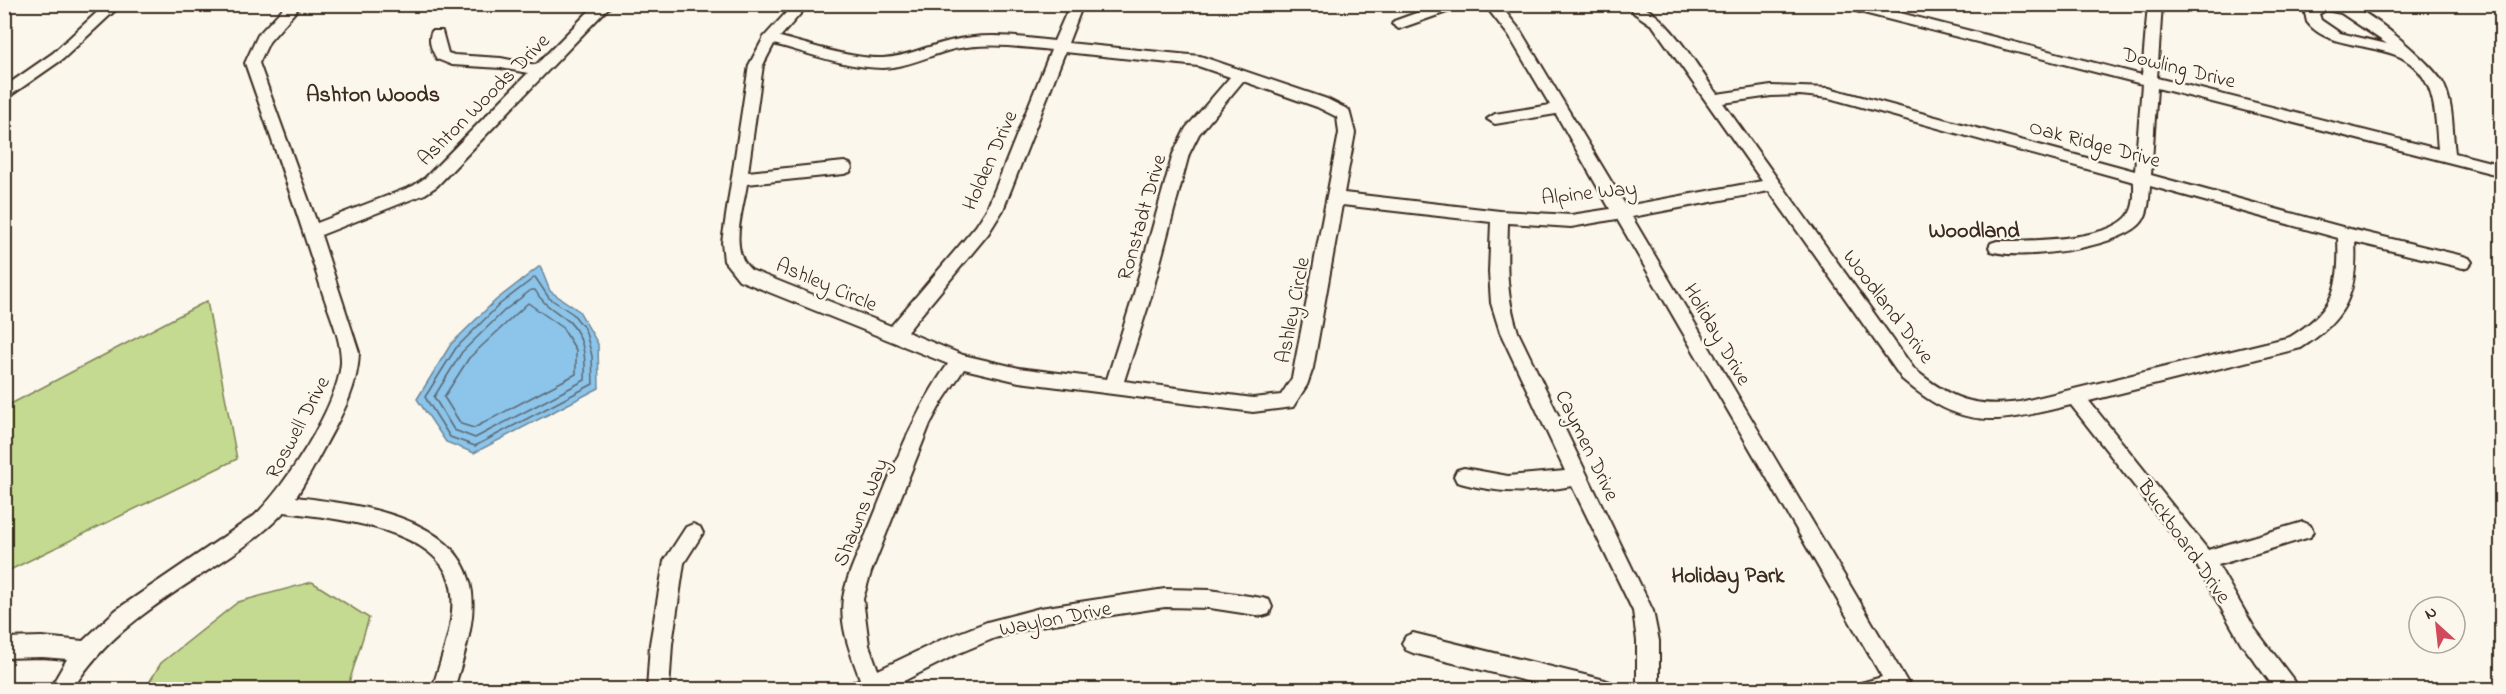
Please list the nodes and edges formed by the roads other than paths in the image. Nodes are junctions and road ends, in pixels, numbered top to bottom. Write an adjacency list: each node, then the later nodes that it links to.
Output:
1 (115, 4): 21 (street)
2 (295, 4): 34 (street, Roswell Drive)
3 (605, 4): 18 (street, Ashton Woods Drive)
4 (802, 4): 15 (street, Ashley Circle)
5 (1456, 4): 13 (street)
6 (1491, 4): 23 (street, Holiday Drive)
7 (1845, 4): 20 (street, Dowling Drive)
8 (2155, 4): 20 (street)
9 (2491, 4): 11 (street)
10 (1639, 10): 22 (street, Woodland Drive)
11 (2502, 11)
12 (1074, 12): 16 (street, Holden Drive)
13 (1399, 24)
14 (437, 34): 18 (street)
15 (771, 39): 16 (street, Ashley Circle); 29 (street, Ashley Circle)
16 (1062, 45): 19 (street, Ashley Circle); 38 (street, Holden Drive)
17 (2408, 54): 17 (street); 25 (street)
18 (541, 71): 34 (street, Ashton Woods Drive)
19 (1240, 74): 31 (street, Ashley Circle); 40 (street, Ronstadt Drive)
20 (2150, 81): 25 (street, Dowling Drive); 28 (street)
21 (4, 95)
22 (1714, 100): 28 (street, Oak Ridge Drive); 30 (street, Woodland Drive)
23 (1558, 109): 24 (street); 32 (street, Holiday Drive)
24 (1495, 119)
25 (2447, 157): 27 (street, Dowling Drive)
26 (844, 168): 29 (street)
27 (2502, 171)
28 (2143, 177): 35 (street, Oak Ridge Drive); 36 (street)
29 (739, 179): 38 (street, Ashley Circle)
30 (1773, 184): 32 (street, Alpine Way); 41 (street, Woodland Drive)
31 (1336, 198): 33 (street, Alpine Way); 40 (street, Ashley Circle)
32 (1621, 214): 33 (street, Alpine Way); 52 (street, Holiday Drive)
33 (1500, 217): 43 (street, Caymen Drive)
34 (312, 232): 44 (street, Roswell Drive)
35 (2346, 234): 37 (street, Oak Ridge Drive); 41 (street, Woodland Drive)
36 (1997, 247)
37 (2463, 262)
38 (892, 336): 39 (street, Ashley Circle)
39 (960, 361): 40 (street, Ashley Circle); 53 (street, Shawns Way)
40 (1113, 388)
41 (2074, 396): 47 (street, Buckboard Drive)
42 (1464, 476): 43 (street)
43 (1577, 477): 58 (street, Caymen Drive)
44 (281, 503): 51 (street, Roswell Drive); 55 (street)
45 (2303, 531): 47 (street)
46 (693, 533): 56 (street)
47 (2204, 560): 60 (street, Buckboard Drive)
48 (1262, 607): 53 (street, Waylon Drive)
49 (1413, 643): 57 (street)
50 (4, 648): 51 (street)
51 (85, 651): 54 (street, Roswell Drive)
52 (1899, 687): 59 (street)
53 (869, 688)
54 (60, 690)
55 (443, 690)
56 (658, 690)
57 (1605, 690)
58 (1648, 690)
59 (1869, 690)
60 (2290, 690)

